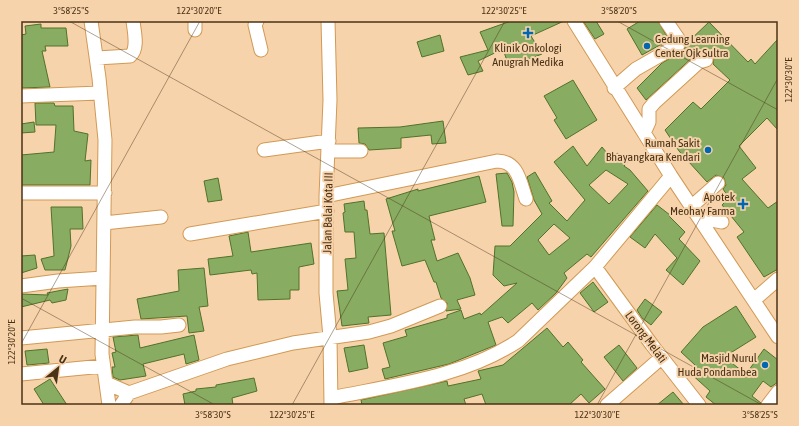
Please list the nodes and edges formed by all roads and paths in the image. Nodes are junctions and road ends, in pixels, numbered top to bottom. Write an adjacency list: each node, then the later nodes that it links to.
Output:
1 (91, 21): 8 (street)
2 (133, 21): 8 (street)
3 (257, 21): 7 (street)
4 (328, 21): 14 (street, Jalan Balai Kota III)
5 (574, 21): 10 (street)
6 (666, 21): 10 (street)
7 (261, 50)
8 (97, 58): 11 (street)
9 (706, 60): 13 (street)
10 (614, 88): 13 (street)
11 (100, 93): 12 (street); 20 (street)
12 (21, 96)
13 (644, 133): 17 (street)
14 (329, 146): 15 (street); 16 (street); 21 (street, Jalan Balai Kota III)
15 (264, 150)
16 (361, 151)
17 (671, 176): 23 (street); 30 (street)
18 (718, 183): 23 (street)
19 (21, 193): 20 (street)
20 (105, 193): 28 (street)
21 (326, 196): 22 (street); 24 (street, Jalan Balai Kota III)
22 (526, 199)
23 (692, 206): 26 (street)
24 (327, 211): 29 (street); 39 (street, Jalan Balai Kota III)
25 (162, 217): 28 (street)
26 (702, 222): 27 (street); 34 (street)
27 (722, 222)
28 (104, 223): 31 (street)
29 (190, 234)
30 (594, 267): 41 (street, Lorong Melati); 47 (street)
31 (102, 278): 33 (street); 37 (street)
32 (778, 279): 34 (street)
33 (21, 286)
34 (754, 300): 38 (street)
35 (440, 306): 39 (street)
36 (180, 325): 37 (street)
37 (103, 330): 40 (street); 42 (street)
38 (778, 336)
39 (330, 337): 46 (street); 47 (street, Jalan Balai Kota III)
40 (21, 338)
41 (661, 358): 50 (street); 51 (street, Lorong Melati)
42 (103, 366): 43 (street); 44 (street)
43 (21, 374)
44 (106, 383): 46 (street); 48 (street)
45 (778, 392): 52 (street)
46 (129, 393): 49 (street)
47 (331, 402)
48 (109, 405)
49 (121, 405)
50 (607, 405)
51 (699, 405)
52 (768, 405)

